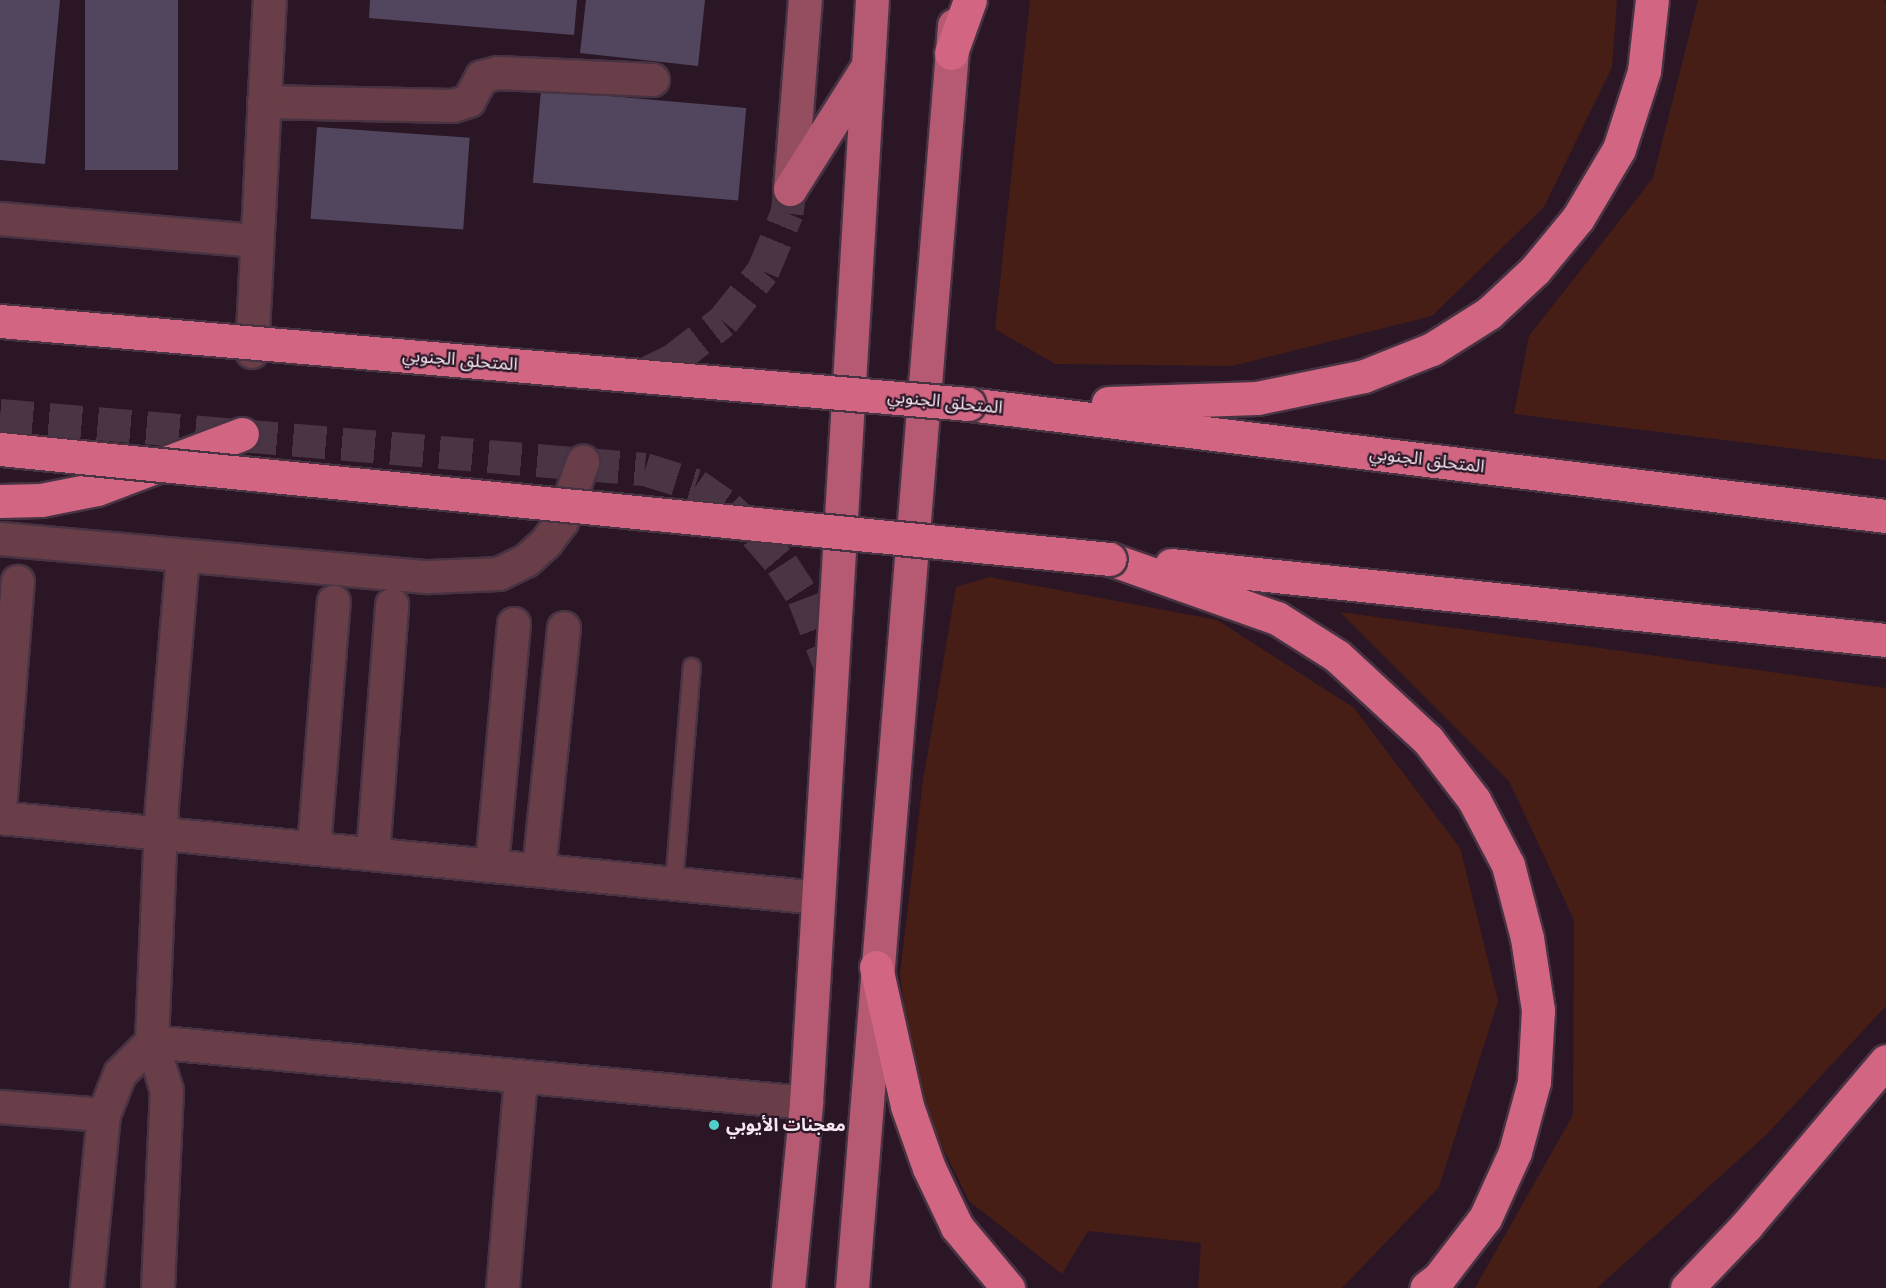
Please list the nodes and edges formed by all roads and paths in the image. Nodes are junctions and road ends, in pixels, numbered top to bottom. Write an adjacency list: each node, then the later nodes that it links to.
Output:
1 (270, 0): 10 (street)
2 (805, 0): 11 (street)
3 (872, 0): 8 (main road)
4 (956, 0): 7 (main road)
5 (970, 0): 7 (highway)
6 (1652, 0): 16 (highway)
7 (951, 53): 41 (main road)
8 (869, 63): 11 (main road); 40 (main road)
9 (653, 80): 10 (street)
10 (264, 102): 13 (street)
11 (790, 189)
12 (0, 219): 13 (street)
13 (257, 241): 15 (street)
14 (0, 321): 16 (highway, المتحلق الجنوبي, bridge)
15 (252, 352)
16 (968, 404): 21 (highway, المتحلق الجنوبي)
17 (242, 434): 20 (highway)
18 (0, 449): 24 (highway, bridge)
19 (583, 462): 23 (street)
20 (0, 501)
21 (1886, 516)
22 (0, 539): 23 (street)
23 (183, 556): 34 (street)
24 (1110, 559): 30 (highway); 54 (highway)
25 (18, 582): 32 (street)
26 (334, 602): 35 (street)
27 (392, 605): 36 (street)
28 (514, 624): 37 (street)
29 (564, 628): 38 (street)
30 (1886, 640)
31 (692, 667): 39 (lane)
32 (0, 809)
33 (0, 818): 34 (street)
34 (161, 836): 35 (street); 42 (street)
35 (314, 848): 36 (street)
36 (373, 854): 37 (street)
37 (492, 866): 38 (street)
38 (539, 870): 39 (street)
39 (674, 884): 40 (street)
40 (819, 898): 45 (main road)
41 (876, 967): 52 (main road); 53 (highway)
42 (152, 1042): 44 (street); 47 (street); 49 (street)
43 (1886, 1060): 55 (highway)
44 (521, 1079): 45 (street); 50 (street)
45 (806, 1103): 51 (main road)
46 (0, 1107): 47 (street)
47 (104, 1114): 48 (street)
48 (87, 1288)
49 (158, 1288)
50 (503, 1288)
51 (788, 1288)
52 (852, 1288)
53 (1008, 1288)
54 (1426, 1288)
55 (1688, 1288)

